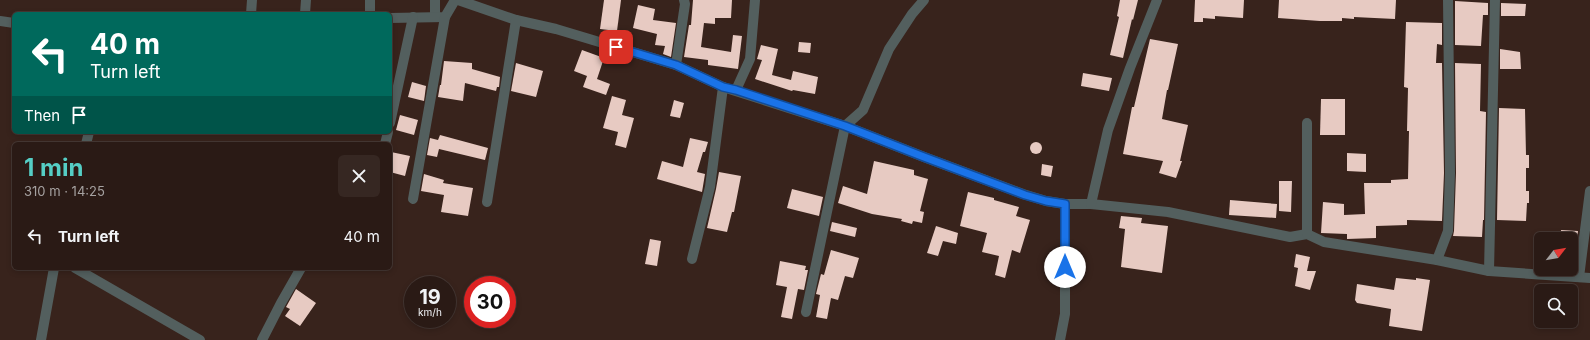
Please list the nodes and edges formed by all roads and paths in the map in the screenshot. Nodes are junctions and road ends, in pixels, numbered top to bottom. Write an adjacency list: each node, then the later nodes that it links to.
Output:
1 (252, 0): 13 (street)
2 (306, 0): 14 (street)
3 (370, 0): 15 (street)
4 (435, 0): 17 (street)
5 (455, 0): 17 (street)
6 (458, 0): 19 (street)
7 (684, 0): 22 (street)
8 (754, 0): 24 (street)
9 (924, 0): 27 (street)
10 (1157, 0): 32 (street)
11 (1448, 0): 35 (street)
12 (1494, 0): 39 (street)
13 (251, 12)
14 (305, 12)
15 (370, 12)
16 (413, 17): 17 (street); 18 (street); 25 (street)
17 (440, 17): 29 (street)
18 (392, 18)
19 (516, 20): 22 (street); 30 (street)
20 (0, 21): 21 (street)
21 (12, 23)
22 (676, 65): 23 (street)
23 (723, 87): 24 (street); 34 (street)
24 (736, 90): 27 (street)
25 (392, 115)
26 (1307, 123): 33 (street)
27 (845, 126): 31 (street); 42 (street)
28 (1590, 191): 40 (street)
29 (413, 199)
30 (486, 202)
31 (1065, 204): 32 (street); 46 (street)
32 (1091, 204): 33 (street)
33 (1307, 234): 35 (street)
34 (692, 259)
35 (1437, 260): 39 (street)
36 (54, 270): 43 (street)
37 (78, 270): 44 (street)
38 (301, 270): 45 (street)
39 (1489, 271): 40 (street)
40 (1579, 277): 41 (street)
41 (1590, 278)
42 (806, 312)
43 (41, 340)
44 (200, 340)
45 (262, 340)
46 (1060, 340)

